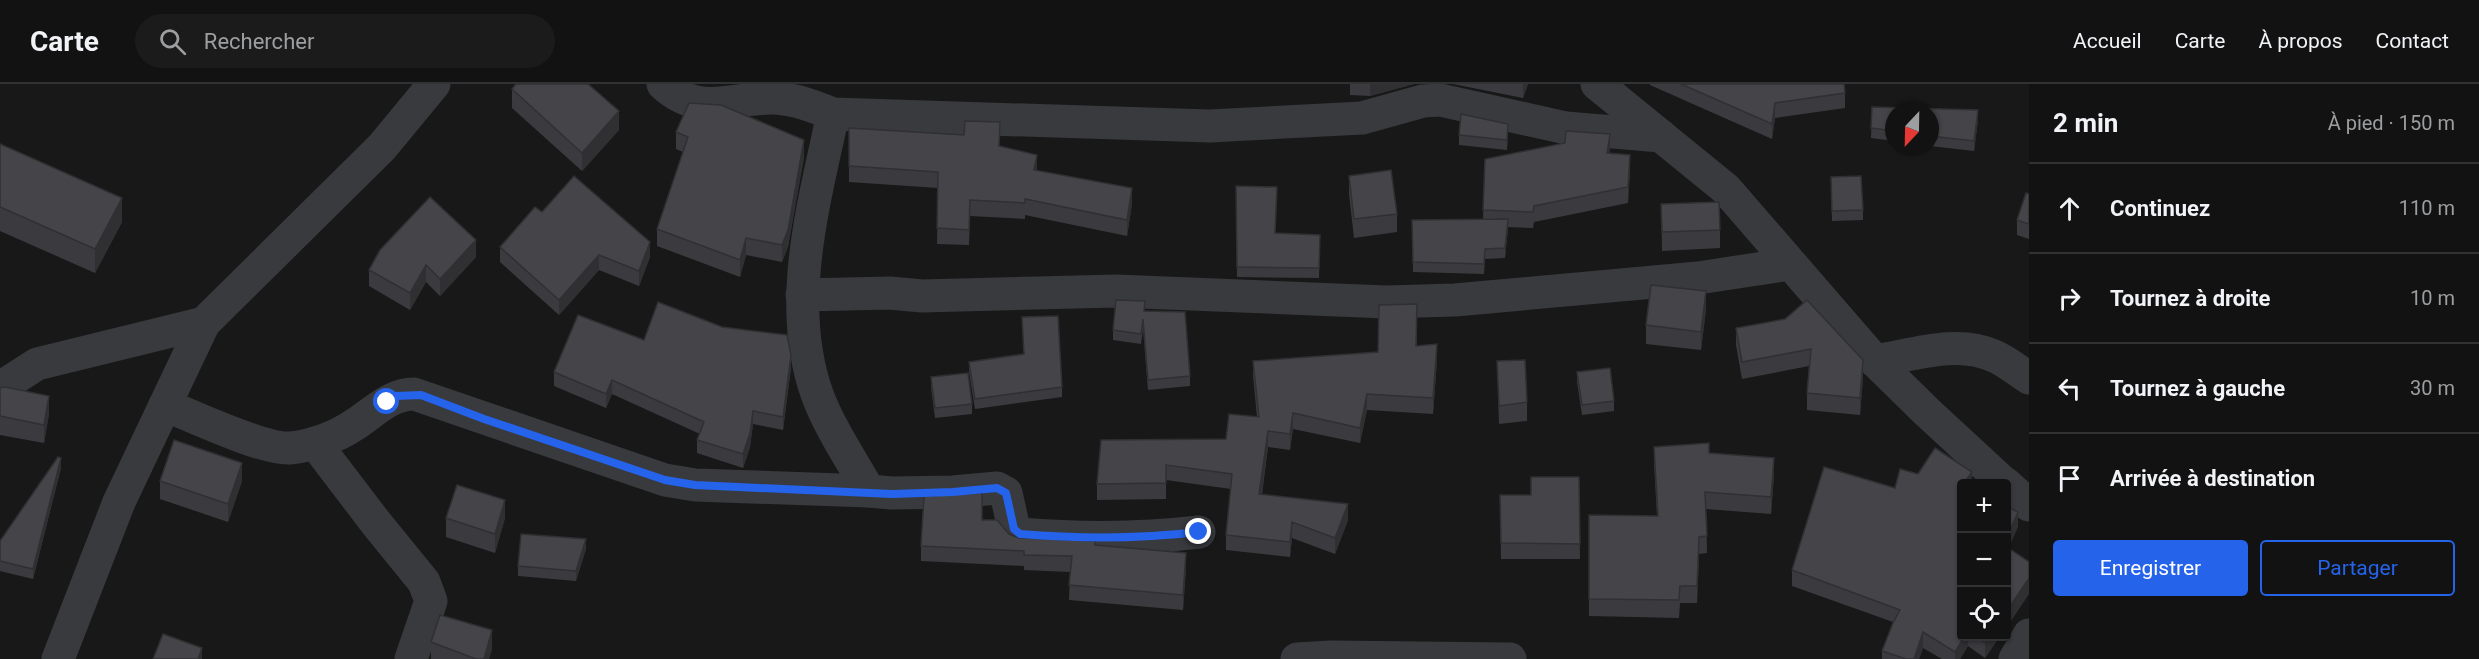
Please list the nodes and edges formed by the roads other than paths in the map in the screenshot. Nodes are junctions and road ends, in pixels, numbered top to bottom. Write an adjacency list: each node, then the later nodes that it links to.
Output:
1 (434, 84): 8 (street)
2 (663, 84): 4 (street)
3 (1597, 84): 5 (street)
4 (833, 114): 5 (street); 7 (street)
5 (1661, 136): 6 (street)
6 (1790, 264): 7 (street); 10 (street)
7 (802, 295): 18 (street)
8 (204, 323): 11 (street); 14 (street)
9 (0, 357): 11 (street)
10 (1875, 361): 12 (street); 16 (street)
11 (37, 364): 13 (street)
12 (2029, 378)
13 (0, 388)
14 (165, 405): 15 (street); 22 (street)
15 (315, 443): 18 (street); 23 (street)
16 (2001, 479)
17 (2011, 489): 19 (street)
18 (869, 491): 20 (street)
19 (2029, 505)
20 (1199, 532)
21 (2029, 634): 26 (street)
22 (58, 659)
23 (411, 659)
24 (1297, 659): 25 (street)
25 (1510, 659)
26 (2015, 659)

